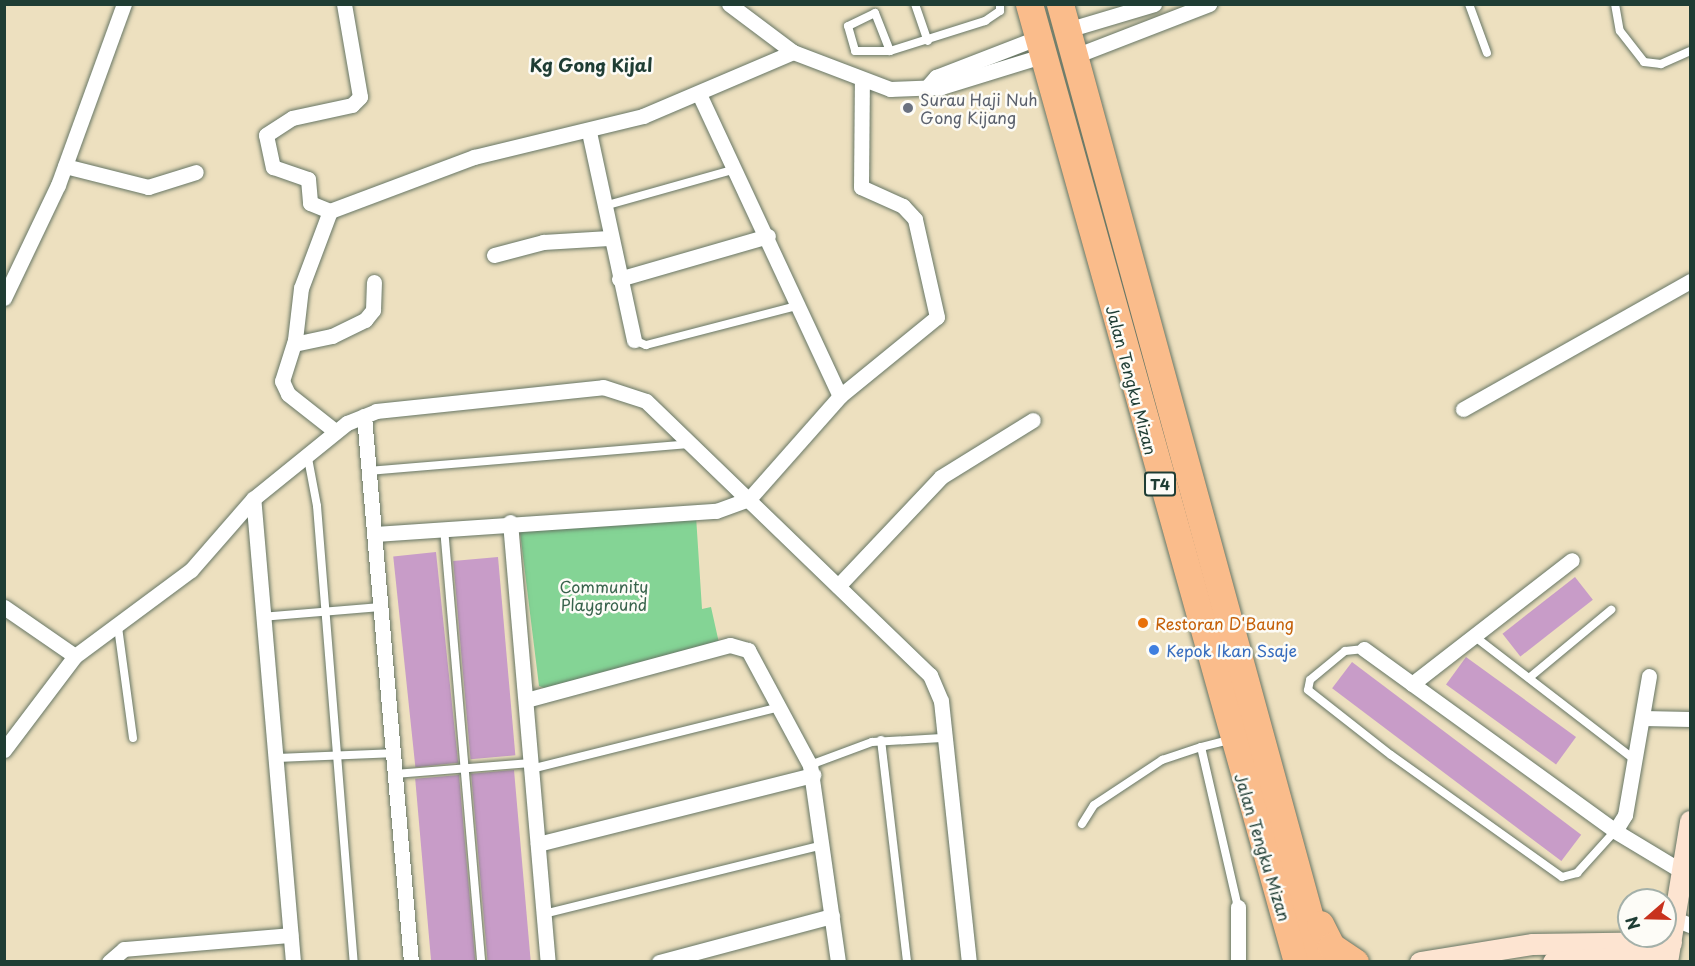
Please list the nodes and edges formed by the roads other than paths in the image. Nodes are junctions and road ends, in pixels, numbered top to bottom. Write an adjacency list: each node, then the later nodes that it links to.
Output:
1 (124, 4): 22 (street)
2 (344, 4): 26 (street)
3 (729, 4): 16 (street)
4 (915, 4): 12 (lane)
5 (1000, 4): 12 (lane)
6 (1029, 4): 13 (highway, Jalan Tengku Mizan / T4)
7 (1154, 4): 11 (street)
8 (1209, 4): 18 (street)
9 (1469, 4): 17 (lane)
10 (1615, 4): 15 (lane)
11 (1064, 17): 18 (highway, Jalan Tengku Mizan / T4)
12 (928, 41): 14 (lane)
13 (1040, 47): 19 (street); 70 (highway, Jalan Tengku Mizan / T4)
14 (890, 51): 14 (lane)
15 (1690, 51)
16 (793, 52): 19 (street); 20 (street)
17 (1487, 53)
18 (1075, 56): 88 (highway, Jalan Tengku Mizan / T4)
19 (862, 82): 37 (street)
20 (699, 94): 21 (street); 23 (street)
21 (589, 132): 25 (street); 26 (street)
22 (65, 166): 24 (street); 33 (street)
23 (738, 168): 25 (lane); 27 (street)
24 (196, 172)
25 (602, 207): 28 (street)
26 (330, 211): 36 (street)
27 (768, 236): 30 (street); 34 (street)
28 (609, 238): 29 (street); 30 (street)
29 (494, 255)
30 (619, 279): 35 (street)
31 (1690, 280): 38 (street)
32 (374, 282): 36 (street)
33 (4, 298)
34 (797, 306): 35 (lane); 37 (street)
35 (634, 340)
36 (294, 344): 41 (street)
37 (840, 396): 46 (street)
38 (1463, 409)
39 (364, 416): 41 (street); 42 (street); 44 (street)
40 (1033, 420): 51 (street)
41 (335, 431): 43 (street)
42 (688, 444): 44 (lane); 46 (street)
43 (307, 452): 45 (street); 55 (lane)
44 (369, 471): 49 (street)
45 (253, 499): 56 (street); 57 (street)
46 (749, 499): 47 (street); 51 (street)
47 (510, 522): 48 (street); 64 (street)
48 (444, 528): 49 (street); 79 (lane)
49 (375, 534): 53 (street)
50 (1572, 560): 58 (street)
51 (838, 586): 69 (street)
52 (4, 607): 60 (street)
53 (381, 607): 55 (lane); 74 (street)
54 (1611, 610): 62 (lane)
55 (323, 612): 56 (lane); 75 (lane)
56 (262, 617): 76 (street)
57 (118, 627): 60 (street); 68 (lane)
58 (1474, 636): 62 (lane); 63 (street)
59 (1364, 649): 63 (street); 84 (lane)
60 (75, 656): 73 (street)
61 (1649, 676): 66 (street)
62 (1529, 678): 77 (lane)
63 (1413, 684): 84 (street)
64 (526, 700): 65 (street); 78 (street)
65 (780, 707): 78 (lane); 80 (street)
66 (1643, 718): 67 (street); 77 (street)
67 (1690, 719)
68 (133, 738)
69 (942, 738): 71 (lane); 106 (street)
70 (1231, 739): 72 (lane); 88 (highway, Jalan Tengku Mizan / T4)
71 (881, 740): 80 (lane); 105 (lane)
72 (1201, 747): 83 (lane); 89 (lane)
73 (4, 750)
74 (393, 753): 75 (lane); 81 (street)
75 (337, 754): 76 (lane); 99 (lane)
76 (275, 758): 93 (street)
77 (1635, 760): 84 (street)
78 (531, 766): 79 (lane); 85 (street)
79 (465, 768): 81 (lane); 101 (lane)
80 (811, 770): 85 (street); 86 (street)
81 (395, 774): 100 (street)
82 (1690, 821): 87 (street)
83 (1082, 824)
84 (1615, 831): 87 (street)
85 (538, 843): 90 (street)
86 (822, 845): 90 (lane); 91 (street)
87 (1686, 874): 92 (street)
88 (1286, 879): 108 (highway); 109 (highway, Jalan Tengku Mizan / T4); 110 (highway, Jalan Tengku Mizan / T4); 111 (highway)
89 (1238, 907): 107 (street)
90 (544, 914): 102 (street)
91 (832, 916): 103 (street); 104 (street)
92 (1677, 917)
93 (291, 936): 97 (street); 98 (street)
94 (1617, 948): 112 (street)
95 (1628, 948): 96 (street); 113 (street)
96 (1669, 952)
97 (109, 962)
98 (293, 962)
99 (354, 962)
100 (411, 962)
101 (481, 962)
102 (548, 962)
103 (659, 962)
104 (838, 962)
105 (908, 962)
106 (969, 962)
107 (1238, 962)
108 (1280, 962)
109 (1297, 962)
110 (1322, 962)
111 (1355, 962)
112 (1419, 962)
113 (1553, 962)

